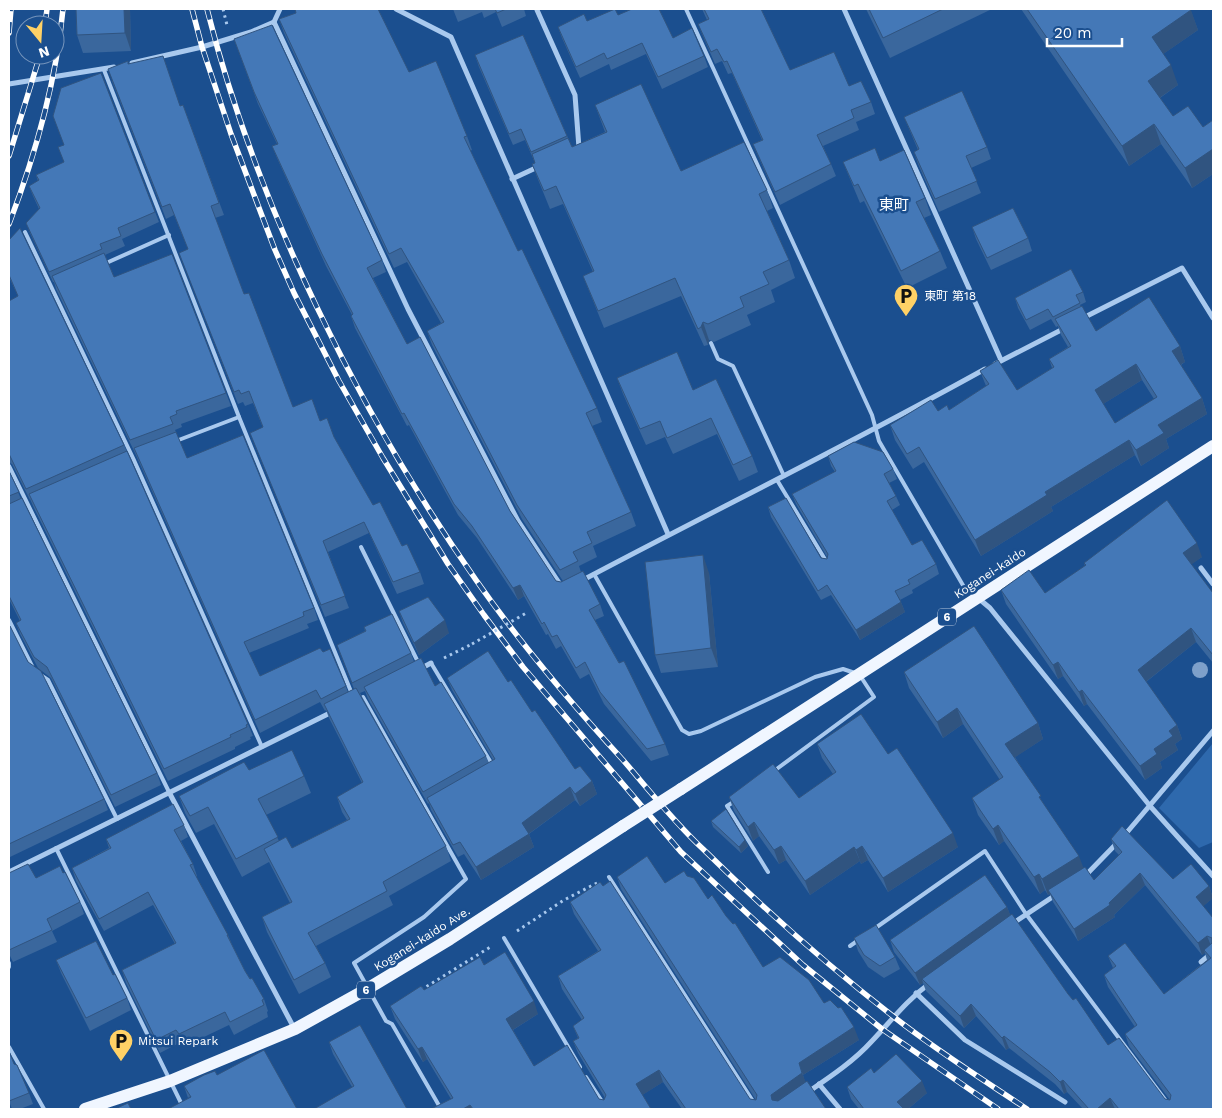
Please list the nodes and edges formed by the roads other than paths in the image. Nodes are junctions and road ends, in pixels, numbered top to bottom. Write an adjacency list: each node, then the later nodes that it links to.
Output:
1 (280, 9): 6 (street)
2 (396, 9): 11 (street)
3 (686, 9): 23 (lane)
4 (844, 9): 21 (street)
5 (537, 10): 9 (street)
6 (274, 22): 7 (street); 38 (street)
7 (104, 70): 8 (street); 13 (lane)
8 (9, 84)
9 (572, 152)
10 (546, 163): 11 (street)
11 (512, 179): 34 (street)
12 (25, 232): 16 (lane)
13 (168, 235): 14 (lane); 22 (lane)
14 (97, 267)
15 (61, 283): 16 (lane)
16 (52, 287): 27 (lane)
17 (1213, 318): 18 (street)
18 (1079, 321)
19 (1070, 325): 21 (street)
20 (711, 343): 30 (lane)
21 (1001, 360): 23 (street)
22 (239, 417): 24 (lane); 48 (lane)
23 (876, 430): 30 (street); 40 (lane)
24 (168, 444)
25 (1213, 446): 40 (main road, Koganei-kaido / 6)
26 (142, 454): 27 (lane)
27 (133, 458): 28 (lane); 51 (lane)
28 (124, 462)
29 (9, 466): 33 (lane)
30 (784, 476): 31 (street)
31 (777, 480): 34 (street); 36 (lane)
32 (35, 500): 33 (lane)
33 (26, 504): 54 (lane)
34 (668, 534): 38 (street)
35 (361, 547): 43 (lane)
36 (828, 566)
37 (1201, 568): 39 (street)
38 (594, 574): 45 (lane)
39 (1213, 584)
40 (978, 598): 45 (main road, Koganei-kaido / 6); 57 (street)
41 (9, 620): 59 (lane)
42 (431, 663): 43 (street); 52 (lane)
43 (421, 668): 44 (street)
44 (413, 672)
45 (859, 674): 53 (lane); 60 (main road, Koganei-kaido / 6, bridge)
46 (371, 693): 47 (street)
47 (363, 697): 48 (street); 58 (lane)
48 (355, 700)
49 (338, 709): 51 (street)
50 (1213, 731): 57 (street)
51 (262, 747): 54 (street)
52 (496, 770)
53 (766, 777)
54 (170, 794): 59 (street); 79 (street)
55 (743, 795): 63 (lane)
56 (435, 804): 58 (lane)
57 (1150, 806): 64 (street); 66 (street)
58 (426, 809): 77 (lane)
59 (117, 819): 61 (street)
60 (623, 826): 77 (main road, Koganei-kaido Ave. / 6)
61 (56, 848): 62 (street); 81 (lane)
62 (10, 870)
63 (768, 872)
64 (1213, 876)
65 (609, 877): 90 (lane)
66 (1083, 878)
67 (1066, 888): 68 (street)
68 (1026, 914): 69 (street); 71 (lane); 92 (lane)
69 (1010, 926)
70 (504, 938): 89 (lane)
71 (850, 946)
72 (1213, 952): 73 (street)
73 (1201, 962)
74 (9, 963): 75 (lane)
75 (9, 967)
76 (932, 982): 78 (street)
77 (367, 989): 79 (main road, Koganei-kaido Ave. / 6); 88 (lane)
78 (916, 993): 82 (street); 84 (street)
79 (295, 1029): 81 (main road, Koganei-kaido Ave. / 6)
80 (9, 1047): 85 (lane)
81 (170, 1080): 86 (main road, Koganei-kaido Ave. / 6); 87 (lane)
82 (819, 1084): 83 (street); 91 (street)
83 (804, 1094)
84 (1065, 1102)
85 (44, 1109)
86 (85, 1109)
87 (184, 1109)
88 (441, 1109)
89 (607, 1109)
90 (758, 1109)
91 (840, 1109)
92 (1172, 1109)

